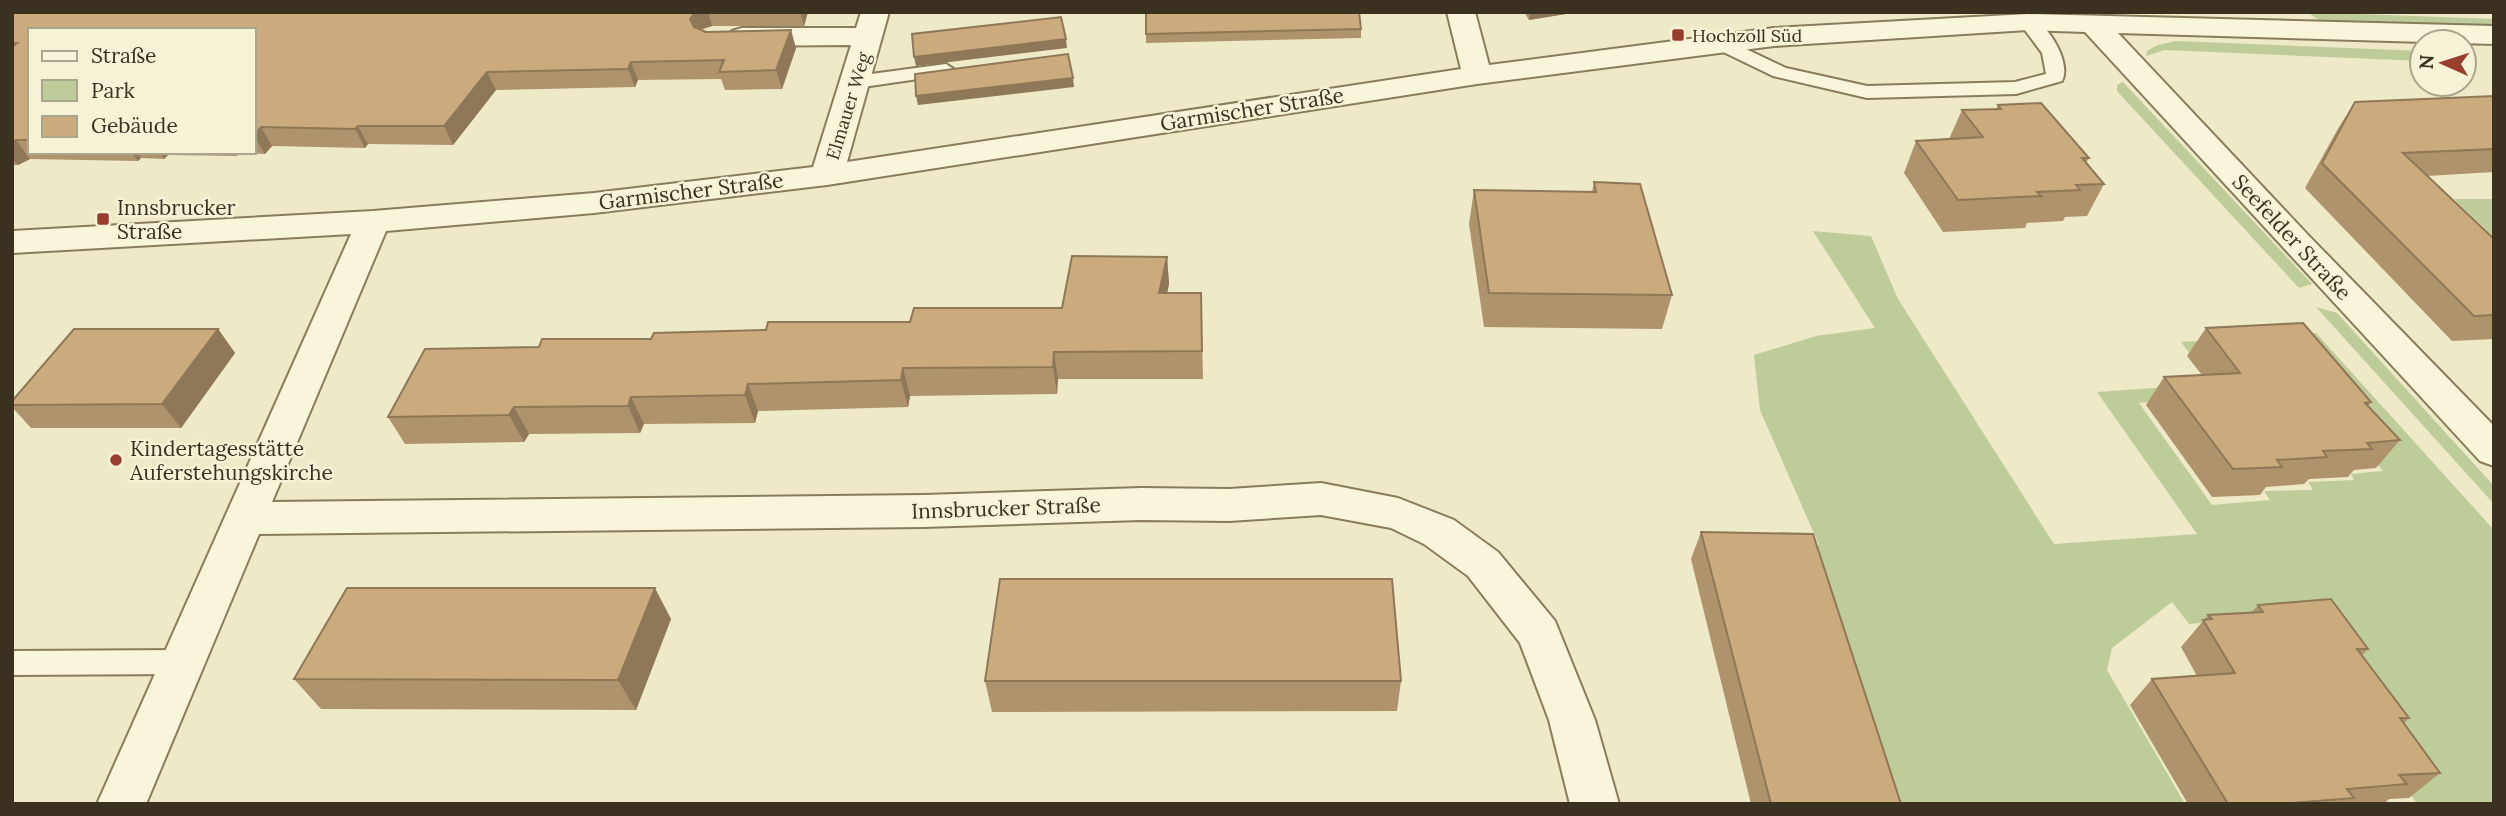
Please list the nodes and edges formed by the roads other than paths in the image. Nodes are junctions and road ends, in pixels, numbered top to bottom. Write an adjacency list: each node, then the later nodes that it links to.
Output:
1 (1461, 12): 9 (street)
2 (2102, 19): 3 (street, Garmischer Straße); 5 (street, Garmischer Straße); 14 (street, Seefelder Straße)
3 (2028, 22): 7 (street, Garmischer Straße); 7 (lane)
4 (872, 24): 6 (street, Elmauer Weg); 10 (street, Elmauer Weg)
5 (2494, 36)
6 (712, 38)
7 (1720, 43): 9 (street, Garmischer Straße)
8 (970, 67): 10 (lane)
9 (1476, 75): 11 (street, Garmischer Straße)
10 (856, 82): 11 (street, Elmauer Weg)
11 (827, 175): 12 (street, Garmischer Straße)
12 (373, 222): 13 (street, Garmischer Straße); 15 (street)
13 (12, 242)
14 (2494, 451)
15 (245, 517): 17 (street); 19 (street, Innsbrucker Straße)
16 (12, 663): 17 (lane)
17 (181, 663): 18 (street)
18 (121, 804)
19 (1595, 804)

